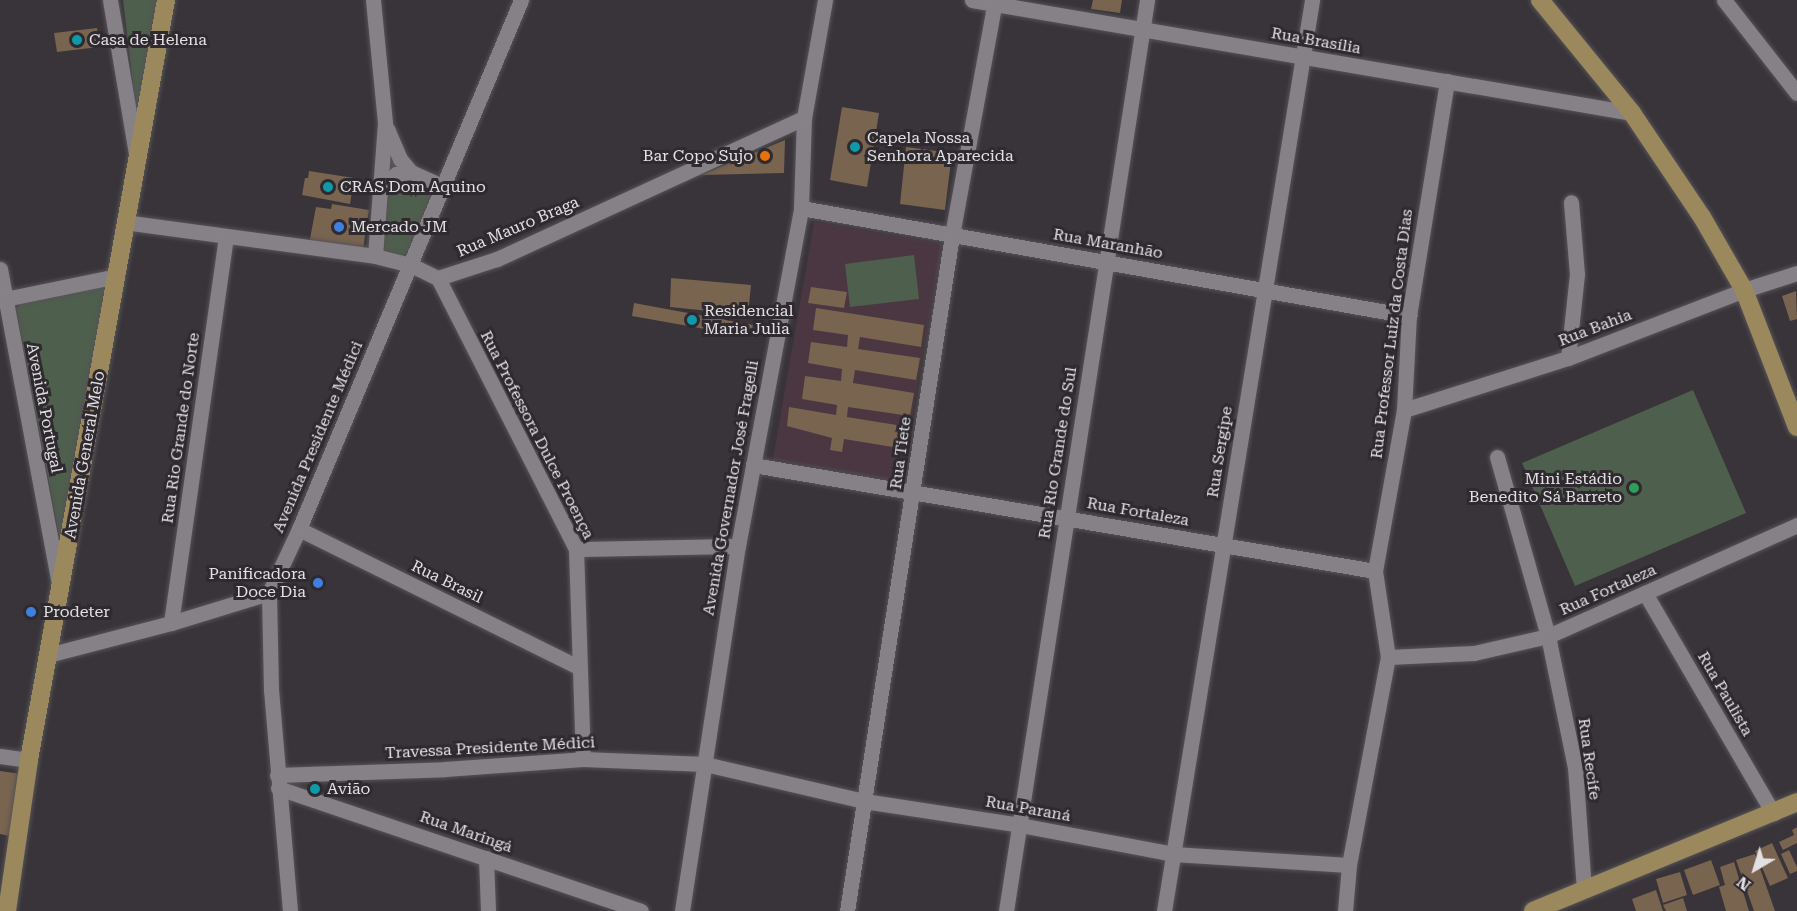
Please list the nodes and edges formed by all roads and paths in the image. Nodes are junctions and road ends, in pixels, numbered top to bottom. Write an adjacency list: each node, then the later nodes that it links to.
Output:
1 (110, 0): 19 (street)
2 (166, 0): 19 (main road, Avenida General Melo)
3 (373, 0): 18 (street)
4 (521, 0): 21 (street, Avenida Presidente Médici)
5 (825, 0): 17 (street, Avenida Governador José Fragelli)
6 (972, 0): 11 (street, Rua Brasília)
7 (1147, 0): 12 (street, Rua Rio Grande do Sul)
8 (1312, 0): 13 (street, Rua Sergipe)
9 (1540, 0): 16 (main road)
10 (1724, 0): 15 (street)
11 (995, 2): 12 (street, Rua Brasília); 26 (street, Rua Tiete)
12 (1143, 29): 13 (street, Rua Brasília); 29 (street, Rua Rio Grande do Sul)
13 (1301, 56): 14 (street, Rua Brasília); 35 (street, Rua Sergipe)
14 (1447, 81): 16 (street, Rua Brasília); 38 (street, Rua Professor Luiz da Costa Dias)
15 (1797, 93)
16 (1632, 113): 36 (main road)
17 (804, 118): 24 (street, Avenida Governador José Fragelli); 34 (street, Rua Mauro Braga)
18 (385, 123): 20 (street); 22 (street)
19 (137, 157): 25 (main road, Avenida General Melo)
20 (411, 172): 21 (street); 22 (street)
21 (443, 186): 30 (street, Avenida Presidente Médici)
22 (382, 188): 28 (street)
23 (1571, 202): 39 (street)
24 (801, 208): 26 (street, Rua Maranhão); 43 (street, Avenida Governador José Fragelli)
25 (124, 222): 27 (street); 33 (main road, Avenida General Melo)
26 (952, 235): 29 (street, Rua Maranhão); 44 (street, Rua Tiete)
27 (226, 237): 28 (street); 55 (street, Rua Rio Grande do Norte)
28 (375, 256): 30 (street)
29 (1106, 262): 35 (street, Rua Maranhão); 45 (street, Rua Rio Grande do Sul)
30 (411, 264): 34 (street); 47 (street, Avenida Presidente Médici)
31 (0, 269): 37 (street, Avenida Portugal)
32 (1797, 273): 36 (street, Rua Bahia)
33 (117, 276): 37 (street); 52 (main road, Avenida General Melo)
34 (438, 278): 50 (street, Rua Professora Dulce Proença)
35 (1264, 290): 38 (street, Rua Maranhão); 48 (street, Rua Sergipe)
36 (1744, 290): 39 (street, Rua Bahia); 41 (main road)
37 (5, 299): 52 (street, Avenida Portugal)
38 (1409, 316): 40 (street, Rua Professor Luiz da Costa Dias)
39 (1568, 358): 40 (street, Rua Bahia)
40 (1404, 410): 51 (street, Rua Professor Luiz da Costa Dias)
41 (1797, 427)
42 (1497, 457): 56 (street, Rua Recife)
43 (753, 465): 44 (street, Rua Fortaleza); 49 (street, Avenida Governador José Fragelli)
44 (914, 493): 45 (street, Rua Fortaleza); 65 (street, Rua Tiete)
45 (1066, 519): 48 (street, Rua Fortaleza); 68 (street, Rua Rio Grande do Sul)
46 (1797, 525): 54 (street, Rua Fortaleza)
47 (299, 529): 53 (street, Avenida Presidente Médici); 59 (street, Rua Brasil)
48 (1223, 545): 51 (street, Rua Fortaleza); 69 (street, Rua Sergipe)
49 (738, 546): 50 (street); 63 (street, Avenida Governador José Fragelli)
50 (576, 549): 59 (street, Rua Professora Dulce Proença)
51 (1375, 571): 58 (street, Rua Professor Luiz da Costa Dias)
52 (60, 590): 57 (main road, Avenida General Melo)
53 (269, 593): 55 (street); 64 (street, Avenida Presidente Médici)
54 (1646, 593): 56 (street, Rua Fortaleza); 67 (street, Rua Paulista)
55 (171, 623): 57 (street)
56 (1548, 636): 58 (street, Rua Fortaleza); 72 (street, Rua Recife)
57 (48, 655): 62 (main road, Avenida General Melo)
58 (1388, 657): 71 (street, Rua Professor Luiz da Costa Dias)
59 (578, 667): 61 (street, Rua Professora Dulce Proença)
60 (0, 756): 62 (street)
61 (583, 759): 63 (street, Travessa Presidente Médici); 64 (street, Travessa Presidente Médici)
62 (29, 760): 73 (main road, Avenida General Melo)
63 (705, 764): 65 (street, Rua Paraná); 77 (street, Avenida Governador José Fragelli)
64 (278, 781): 70 (street, Rua Maringá); 74 (street, Avenida Presidente Médici)
65 (864, 801): 68 (street, Rua Paraná); 78 (street, Rua Tiete)
66 (1797, 802): 67 (main road)
67 (1773, 813): 72 (main road)
68 (1020, 825): 69 (street, Rua Paraná); 79 (street, Rua Rio Grande do Sul)
69 (1173, 854): 71 (street, Rua Paraná); 80 (street, Rua Sergipe)
70 (486, 858): 75 (street); 76 (street, Rua Maringá)
71 (1349, 865): 81 (street, Rua Professor Luiz da Costa Dias)
72 (1584, 889): 82 (main road)
73 (7, 911)
74 (290, 911)
75 (488, 911)
76 (641, 911)
77 (682, 911)
78 (847, 911)
79 (1006, 911)
80 (1164, 911)
81 (1345, 911)
82 (1533, 911)

